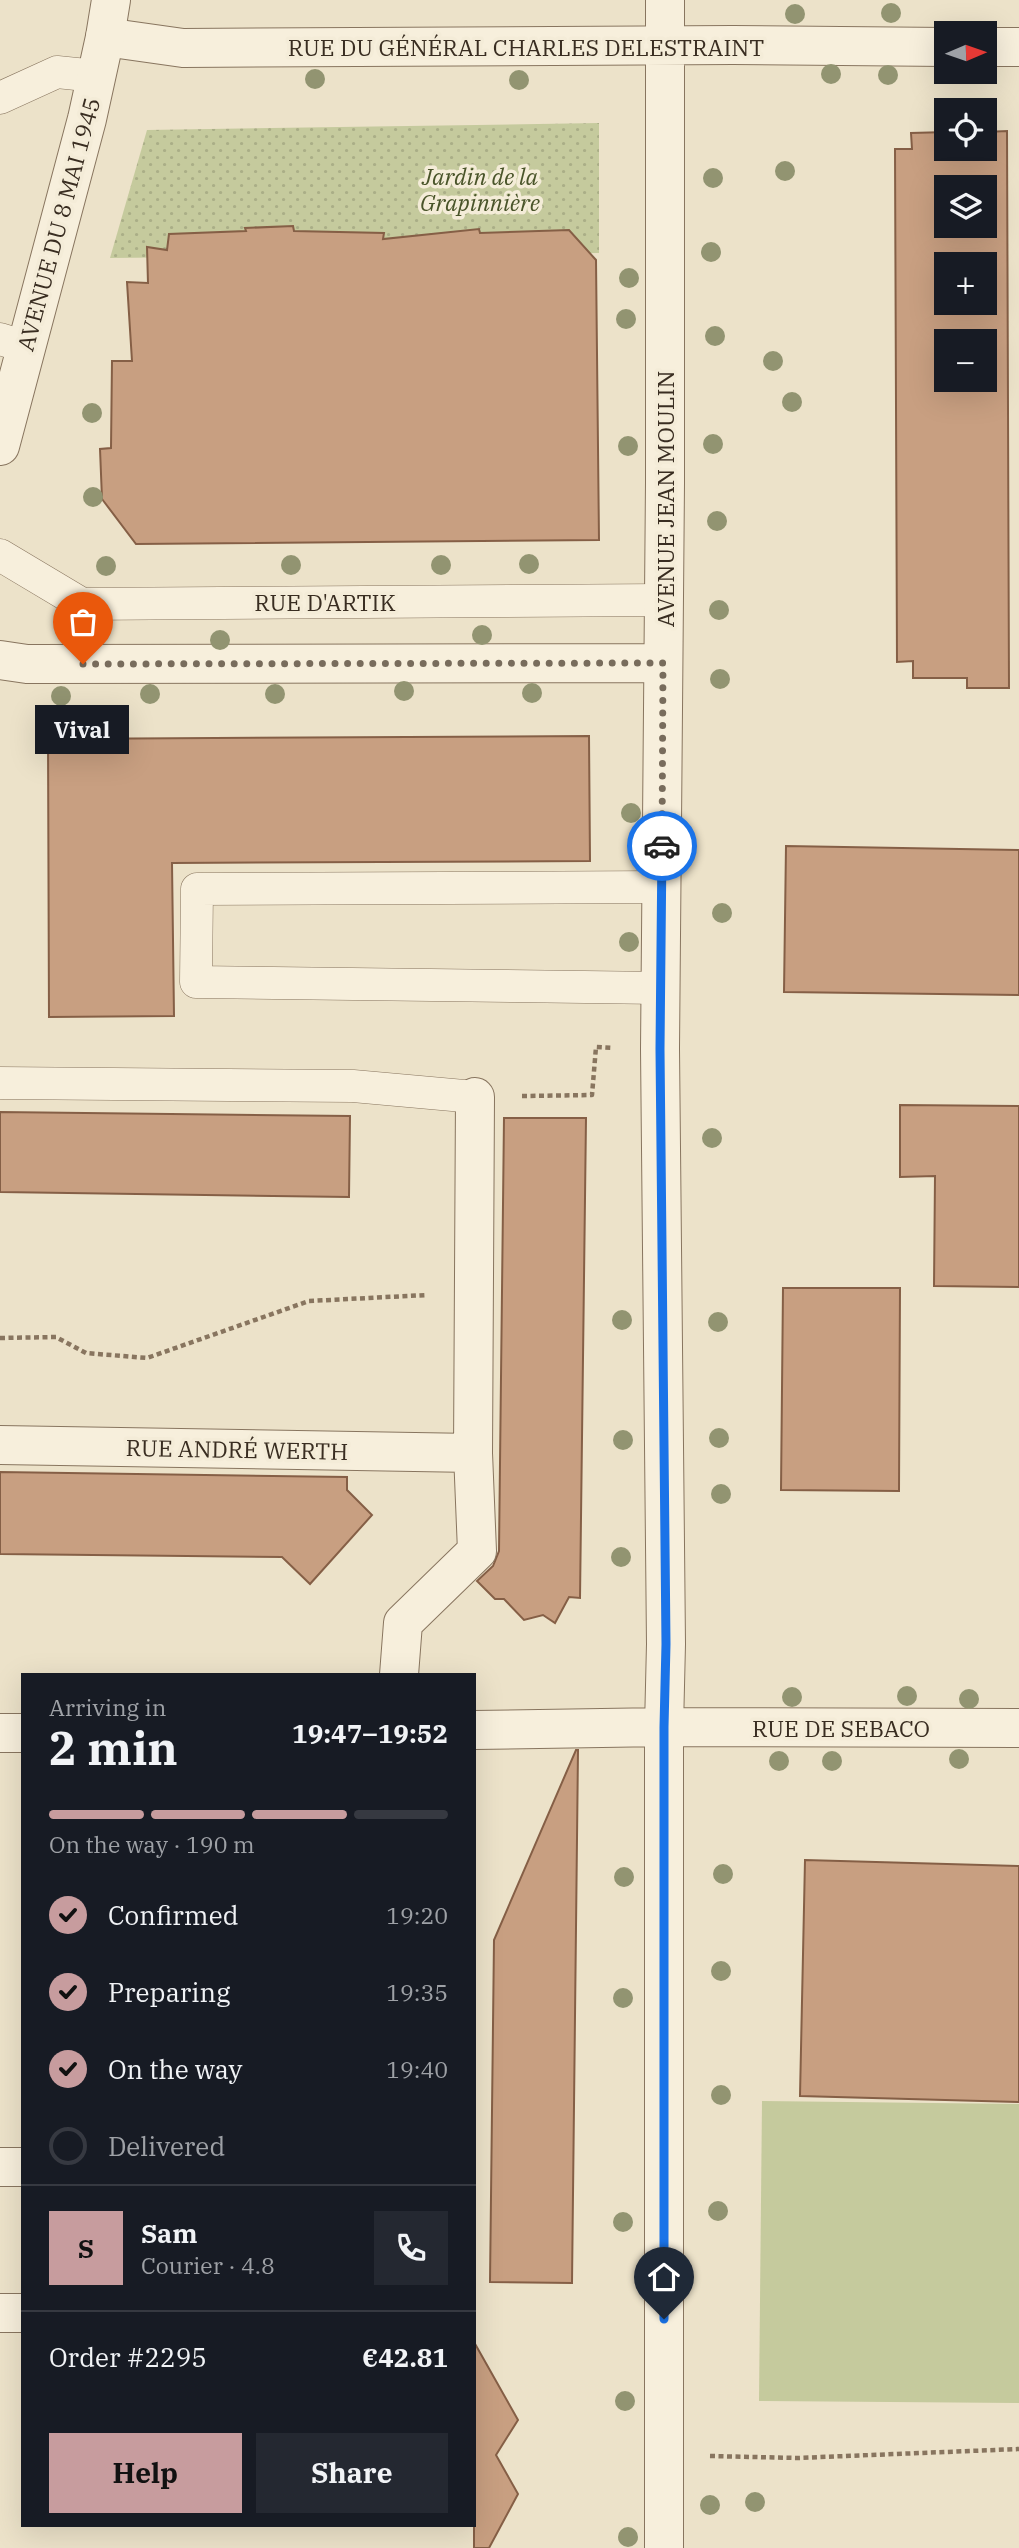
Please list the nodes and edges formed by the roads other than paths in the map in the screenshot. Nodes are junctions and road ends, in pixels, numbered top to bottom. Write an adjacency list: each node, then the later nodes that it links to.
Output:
1 (665, 0): 3 (street, AVENUE JEAN MOULIN)
2 (108, 18): 3 (street, RUE DU GÉNÉRAL CHARLES DELESTRAINT); 7 (street, AVENUE DU 8 MAI 1945)
3 (666, 47): 4 (street, RUE DU GÉNÉRAL CHARLES DELESTRAINT); 12 (street, AVENUE JEAN MOULIN)
4 (934, 47)
5 (998, 47): 6 (street)
6 (1019, 47)
7 (96, 76): 8 (lane); 9 (street, AVENUE DU 8 MAI 1945)
8 (0, 98)
9 (13, 343): 10 (street, AVENUE DU 8 MAI 1945)
10 (0, 446)
11 (0, 555): 12 (lane, RUE D'ARTIK)
12 (664, 600): 14 (street, AVENUE JEAN MOULIN)
13 (0, 660): 14 (street)
14 (663, 663): 15 (street, AVENUE JEAN MOULIN)
15 (662, 887): 16 (street, AVENUE JEAN MOULIN); 16 (lane)
16 (661, 988): 22 (street, AVENUE JEAN MOULIN)
17 (0, 1083): 18 (lane)
18 (475, 1097): 20 (street)
19 (0, 1445): 20 (street, RUE ANDRÉ WERTH)
20 (473, 1453): 21 (street)
21 (399, 1673)
22 (664, 1727): 23 (street, RUE DE SEBACO); 24 (street, RUE DE SEBACO); 31 (street, AVENUE JEAN MOULIN)
23 (1019, 1728)
24 (476, 1730)
25 (21, 1732): 26 (street)
26 (0, 1733)
27 (0, 2167): 28 (street)
28 (21, 2167)
29 (0, 2313): 30 (street)
30 (21, 2313)
31 (664, 2548)

